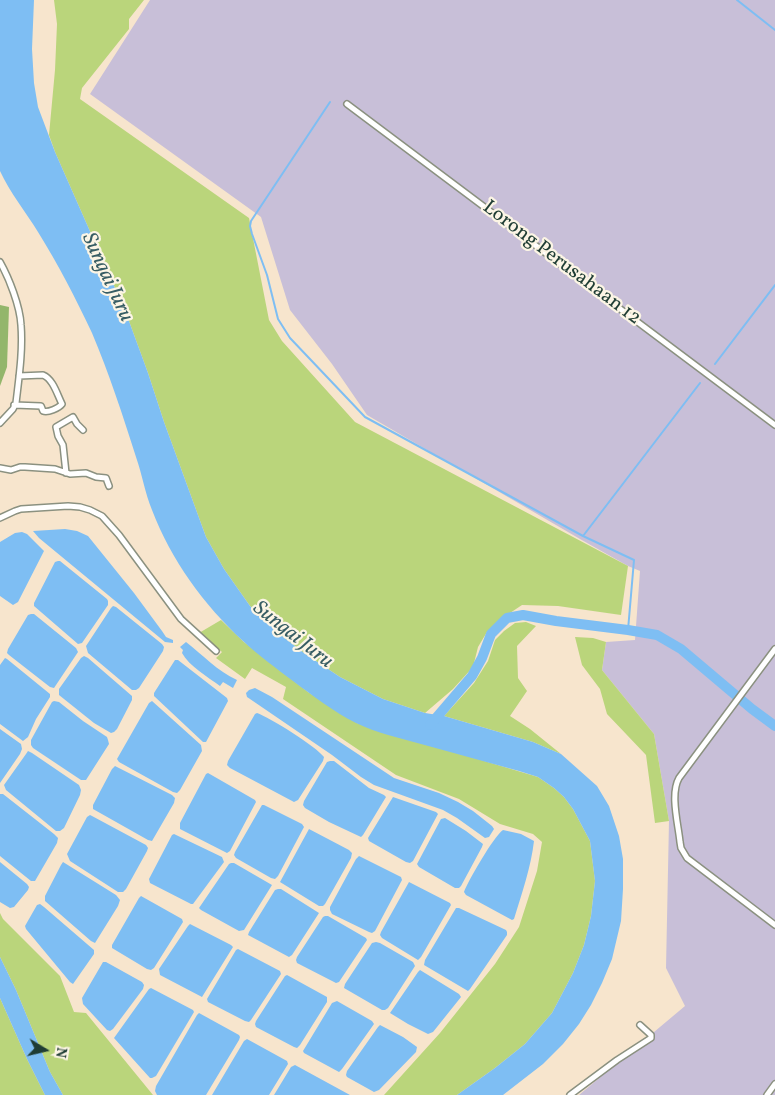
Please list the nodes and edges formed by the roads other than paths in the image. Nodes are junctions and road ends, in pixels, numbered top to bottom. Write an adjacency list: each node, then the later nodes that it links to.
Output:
1 (347, 104): 6 (street, Lorong Perusahaan 12)
2 (0, 262): 3 (street)
3 (19, 376): 4 (street); 4 (street)
4 (14, 405): 5 (street)
5 (0, 423)
6 (775, 425)
7 (83, 430): 9 (street)
8 (0, 468): 9 (street)
9 (66, 473): 10 (street)
10 (109, 486)
11 (0, 518): 13 (street)
12 (775, 649): 14 (street)
13 (216, 650)
14 (775, 925)
15 (640, 1025): 17 (street)
16 (775, 1084): 18 (street)
17 (570, 1095)
18 (767, 1095)

